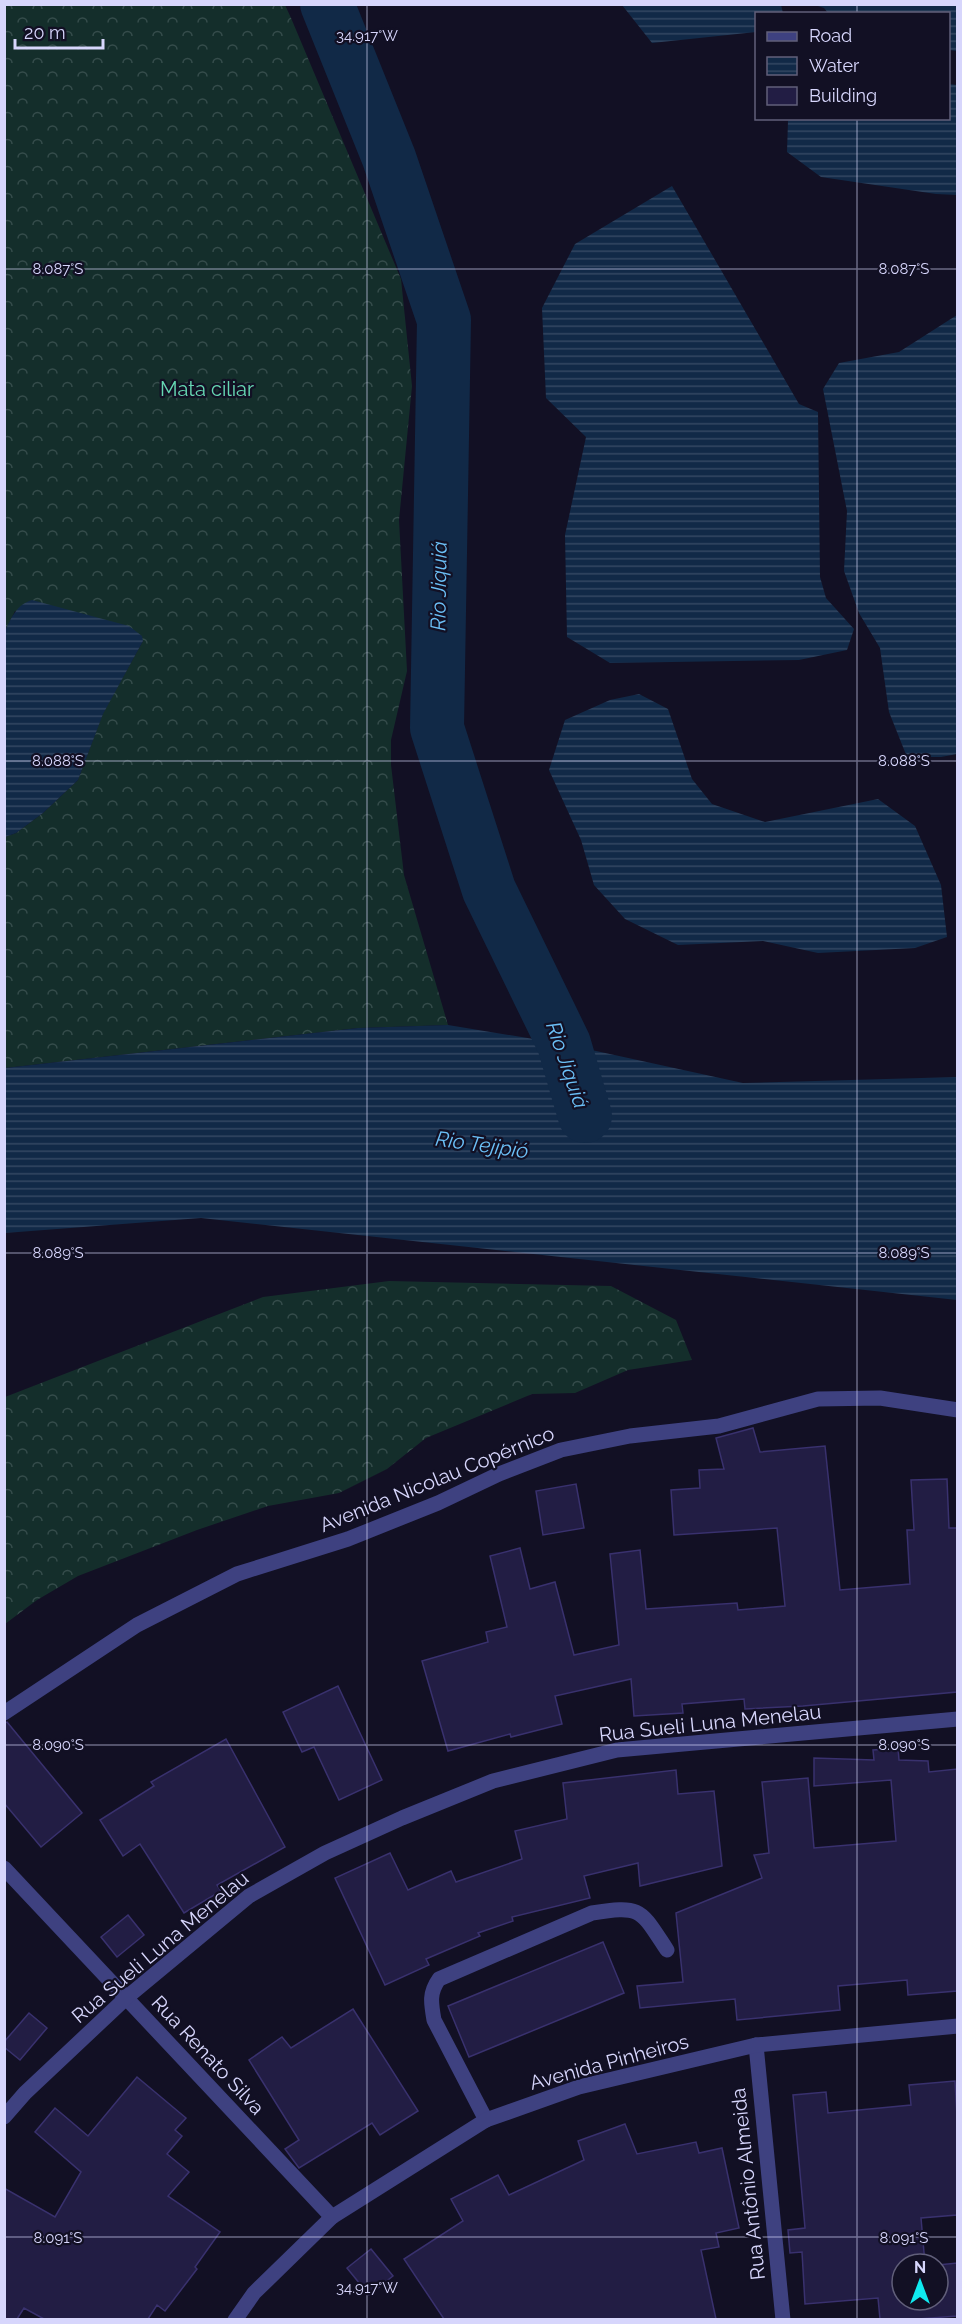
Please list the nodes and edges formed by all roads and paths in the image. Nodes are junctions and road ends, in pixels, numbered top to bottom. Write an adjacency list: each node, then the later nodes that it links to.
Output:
1 (957, 1410): 2 (street, Avenida Nicolau Copérnico)
2 (4, 1713)
3 (957, 1719): 6 (street, Rua Sueli Luna Menelau)
4 (4, 1868): 6 (street, Rua Renato Silva)
5 (667, 1950): 10 (street)
6 (126, 1998): 9 (street, Rua Sueli Luna Menelau); 11 (street, Rua Renato Silva)
7 (957, 2025): 8 (street, Avenida Pinheiros)
8 (756, 2045): 10 (street, Avenida Pinheiros); 13 (street, Rua Antônio Almeida)
9 (4, 2117)
10 (486, 2120): 11 (street, Avenida Pinheiros)
11 (332, 2217): 12 (street, Avenida Pinheiros)
12 (235, 2319)
13 (783, 2319)

